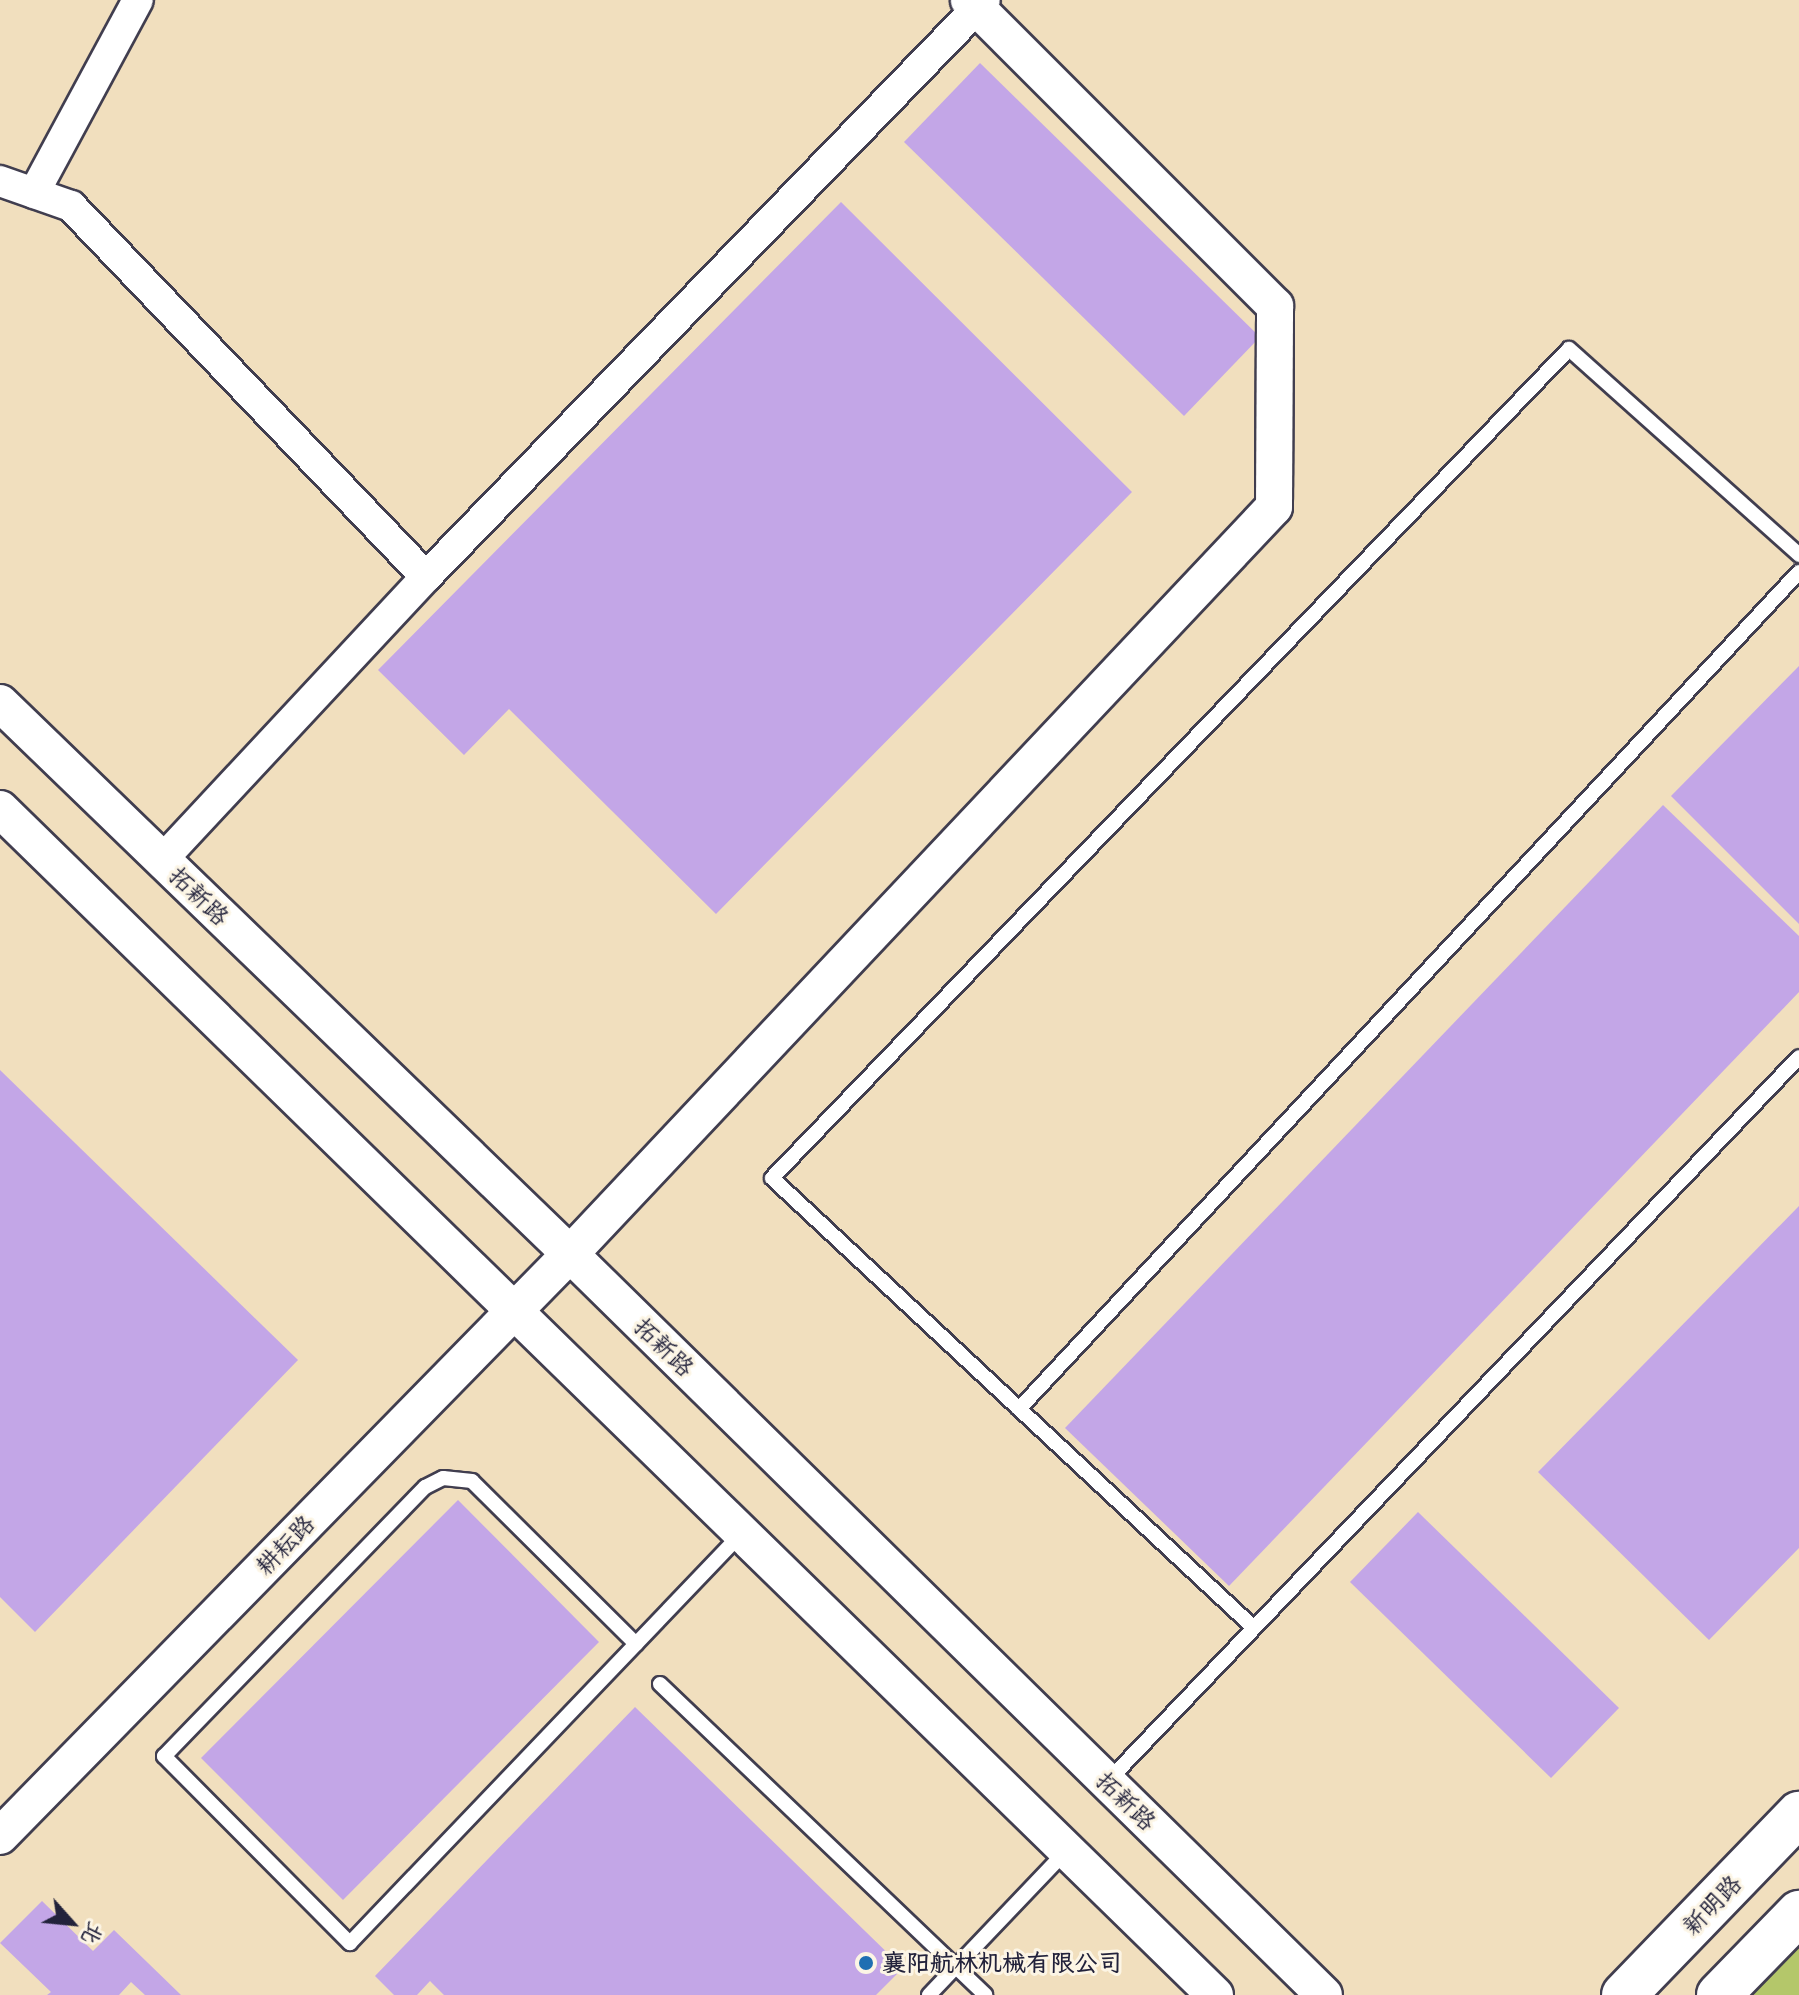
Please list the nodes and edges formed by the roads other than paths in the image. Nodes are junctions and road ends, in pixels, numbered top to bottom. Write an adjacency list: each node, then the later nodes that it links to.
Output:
1 (138, 0): 4 (street)
2 (977, 3): 7 (street); 12 (street, 耕耘路)
3 (0, 181): 4 (street)
4 (34, 193): 7 (street)
5 (1799, 555): 14 (lane)
6 (1799, 572): 14 (lane)
7 (426, 577): 10 (street)
8 (0, 703): 10 (street, 拓新路)
9 (0, 809): 13 (street)
10 (162, 860): 12 (street, 拓新路)
11 (1799, 1057): 16 (lane)
12 (570, 1254): 13 (street, 耕耘路); 19 (street, 拓新路)
13 (514, 1311): 15 (street); 21 (street, 耕耘路)
14 (1019, 1409): 16 (lane)
15 (742, 1533): 17 (lane); 22 (street)
16 (1254, 1628): 19 (lane)
17 (636, 1644): 17 (lane)
18 (660, 1684): 24 (lane)
19 (1107, 1782): 28 (street, 拓新路)
20 (1799, 1814): 29 (main road, 新明路)
21 (0, 1836)
22 (1066, 1851): 24 (lane); 27 (street)
23 (1799, 1913): 30 (main road)
24 (956, 1966): 25 (lane); 26 (lane)
25 (929, 1995)
26 (985, 1995)
27 (1215, 1995)
28 (1324, 1995)
29 (1624, 1995)
30 (1719, 1995)

